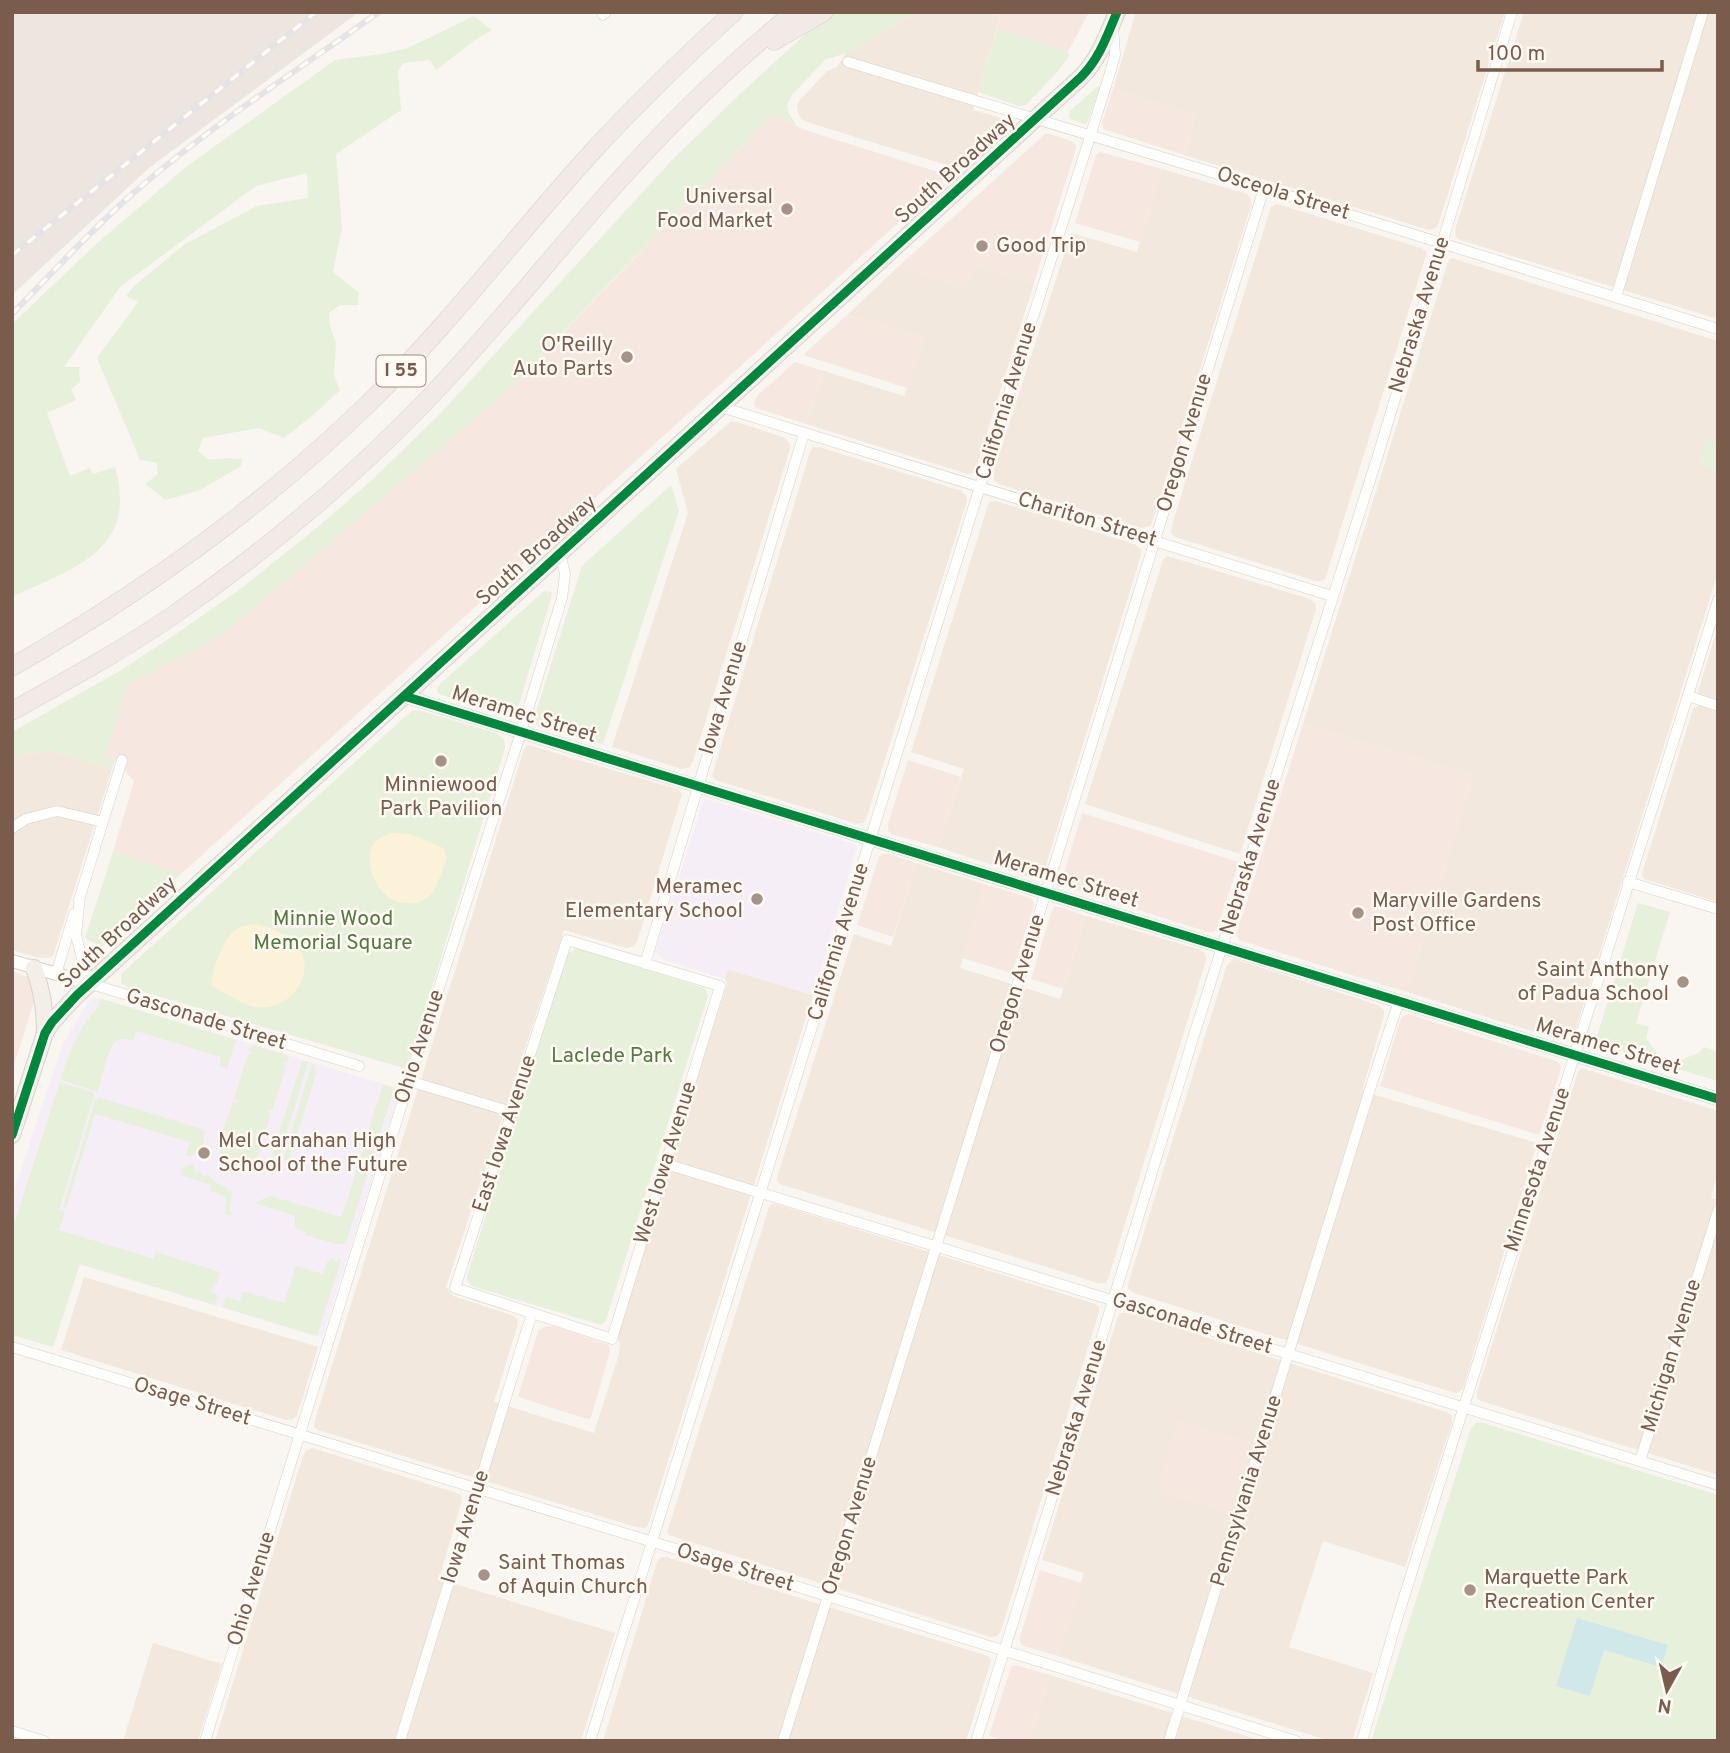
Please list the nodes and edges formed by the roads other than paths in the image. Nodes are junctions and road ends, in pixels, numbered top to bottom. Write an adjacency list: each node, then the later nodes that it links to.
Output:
1 (734, 12): 22 (highway, I 55)
2 (795, 12): 7 (highway, I 55)
3 (824, 12): 7 (highway)
4 (1512, 12): 12 (street, Nebraska Avenue)
5 (1703, 12): 13 (street)
6 (1115, 17): 9 (main road, South Broadway); 10 (street, California Avenue)
7 (738, 62): 26 (highway, I 55)
8 (848, 62): 9 (street, Osceola Street)
9 (1036, 120): 10 (street, Osceola Street); 15 (main road, South Broadway)
10 (1090, 136): 11 (street, Osceola Street); 17 (street, California Avenue)
11 (1264, 188): 12 (street, Osceola Street); 18 (street, Oregon Avenue)
12 (1442, 243): 13 (street, Osceola Street); 20 (street, Nebraska Avenue)
13 (1616, 298): 14 (street, Osceola Street)
14 (1718, 328)
15 (721, 407): 16 (street, Chariton Street); 19 (main road, South Broadway)
16 (804, 433): 17 (street, Chariton Street); 29 (street, Iowa Avenue)
17 (980, 487): 18 (street, Chariton Street); 32 (street, California Avenue)
18 (1155, 541): 20 (street, Chariton Street); 34 (street, Oregon Avenue)
19 (558, 556): 23 (main road, South Broadway); 27 (street, Ohio Avenue)
20 (1332, 596): 37 (street, Nebraska Avenue)
21 (1718, 600): 24 (street, Minnesota Avenue)
22 (12, 667)
23 (404, 696): 27 (street, Meramec Street); 42 (main road, South Broadway)
24 (1688, 696): 25 (street); 33 (street, Minnesota Avenue)
25 (1718, 706)
26 (12, 711)
27 (521, 732): 29 (street, Meramec Street); 47 (street, Ohio Avenue)
28 (122, 760): 30 (street)
29 (698, 786): 32 (street, Meramec Street); 39 (street, Iowa Avenue)
30 (103, 822): 31 (street); 35 (street)
31 (12, 828)
32 (871, 839): 34 (street, Meramec Street); 52 (street, California Avenue)
33 (1628, 882): 36 (street); 45 (street, Minnesota Avenue)
34 (1046, 893): 37 (street, Meramec Street); 54 (street, Oregon Avenue)
35 (80, 896): 41 (street); 42 (street)
36 (1718, 909)
37 (1223, 947): 43 (street, Meramec Street); 55 (street, Nebraska Avenue)
38 (12, 961): 40 (street, Gasconade Street)
39 (645, 964): 49 (street, East Iowa Avenue); 51 (street, West Iowa Avenue)
40 (34, 968): 41 (street, Gasconade Street); 44 (main road)
41 (55, 974): 42 (street, Gasconade Street)
42 (88, 983): 44 (main road, South Broadway); 46 (street, Gasconade Street)
43 (1399, 1001): 45 (street, Meramec Street); 58 (street, Pennsylvania Avenue)
44 (46, 1033): 50 (main road, South Broadway)
45 (1575, 1055): 48 (street, Meramec Street); 59 (street, Minnesota Avenue)
46 (359, 1066)
47 (409, 1081): 49 (street); 60 (street, Ohio Avenue)
48 (1718, 1099)
49 (512, 1112): 56 (street, East Iowa Avenue)
50 (12, 1135)
51 (666, 1164): 52 (street, Gasconade Street); 56 (street, West Iowa Avenue)
52 (761, 1193): 54 (street, Gasconade Street); 64 (street, California Avenue)
53 (1718, 1211): 61 (street, Michigan Avenue)
54 (936, 1247): 55 (street, Gasconade Street); 65 (street, Oregon Avenue)
55 (1113, 1300): 58 (street, Gasconade Street); 66 (street, Nebraska Avenue)
56 (532, 1313): 63 (street, Iowa Avenue)
57 (12, 1347): 60 (street, Osage Street)
58 (1289, 1354): 59 (street, Gasconade Street); 67 (street, Pennsylvania Avenue)
59 (1464, 1407): 61 (street, Gasconade Street); 77 (street, Minnesota Avenue)
60 (300, 1434): 63 (street, Osage Street); 70 (street, Ohio Avenue)
61 (1640, 1461): 62 (street, Gasconade Street)
62 (1718, 1485)
63 (477, 1489): 64 (street, Osage Street); 71 (street, Iowa Avenue)
64 (653, 1542): 65 (street, Osage Street); 72 (street, California Avenue)
65 (828, 1597): 66 (street, Osage Street); 73 (street, Oregon Avenue)
66 (1005, 1650): 67 (street, Osage Street); 74 (street, Nebraska Avenue)
67 (1181, 1704): 75 (street, Pennsylvania Avenue); 76 (street, Osage Street)
68 (19, 1736): 69 (street)
69 (44, 1741)
70 (205, 1741)
71 (400, 1741)
72 (590, 1741)
73 (783, 1741)
74 (976, 1741)
75 (1169, 1741)
76 (1296, 1741)
77 (1362, 1741)

